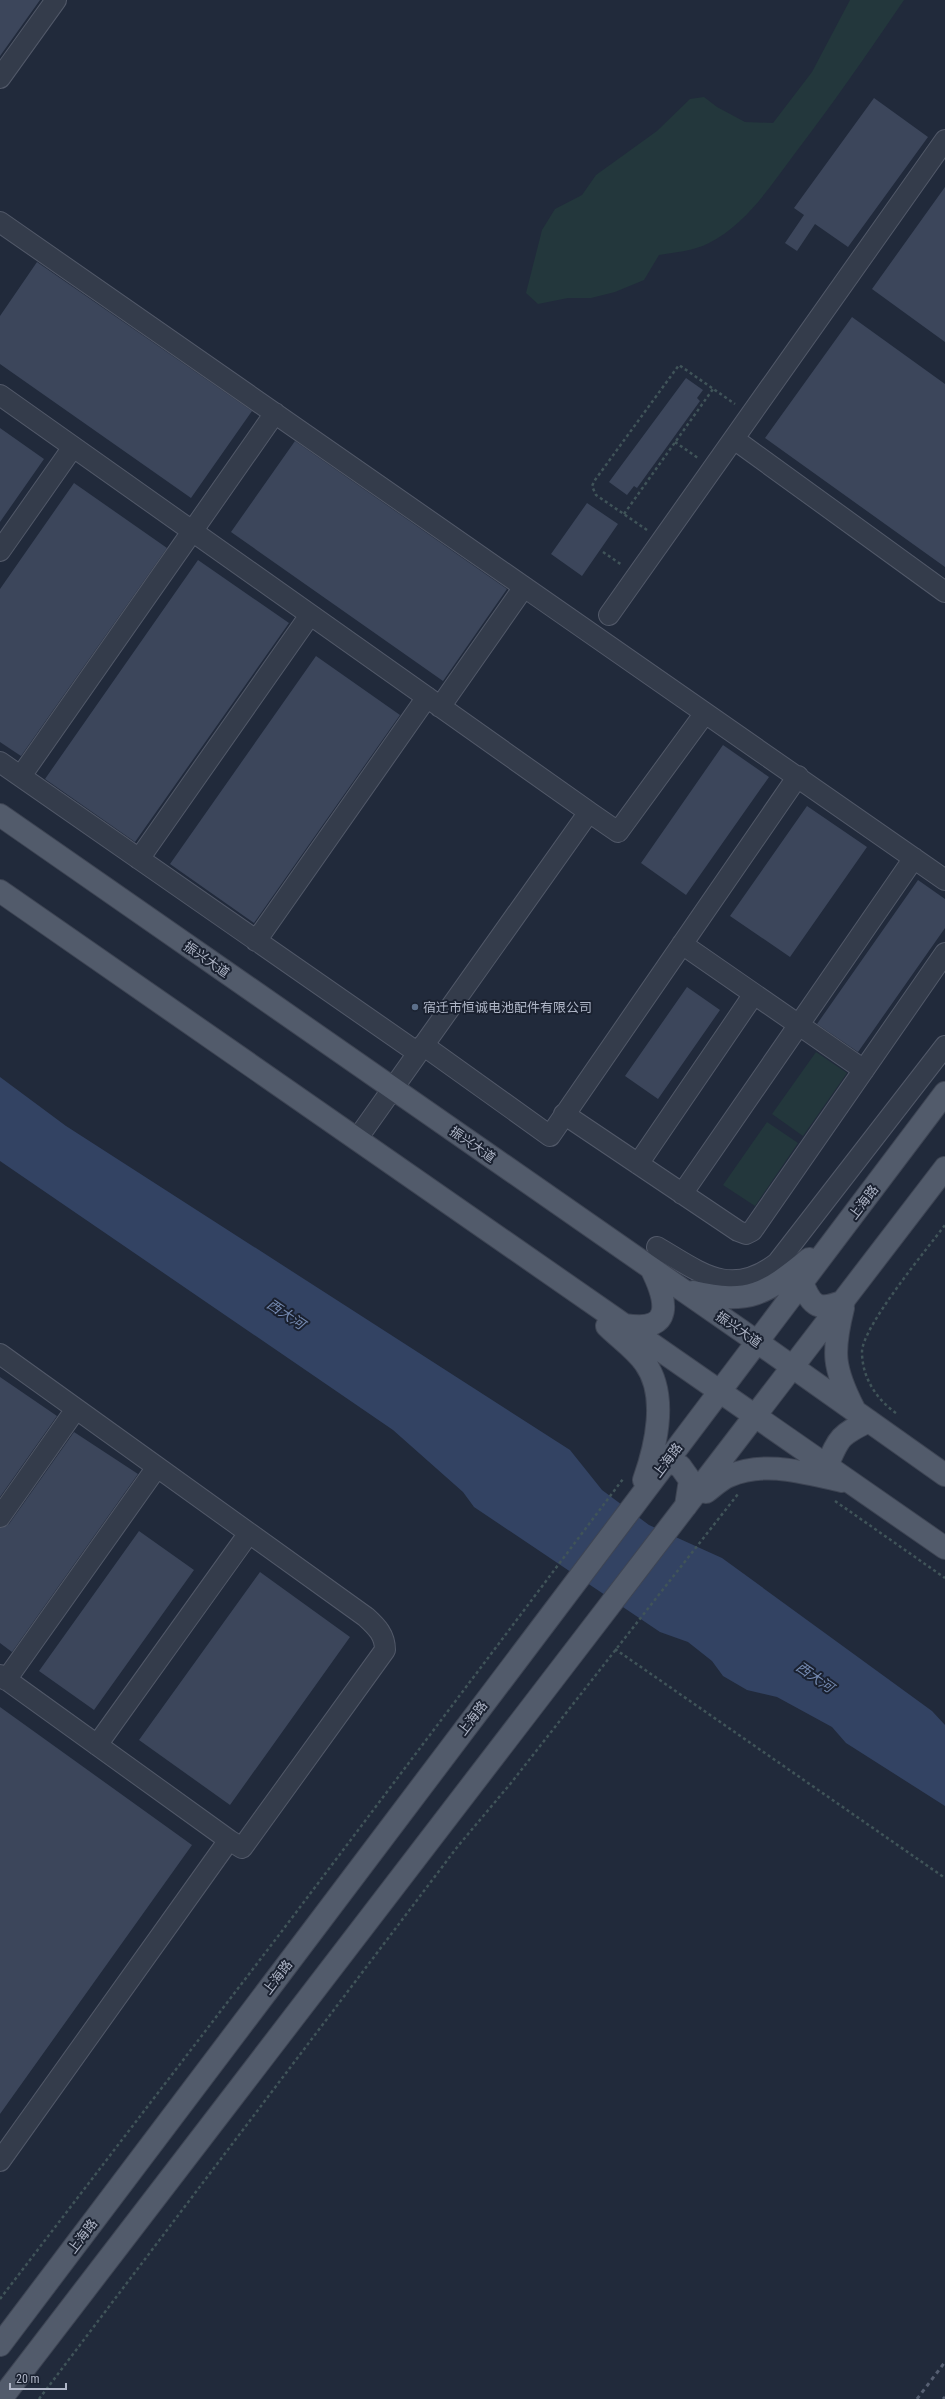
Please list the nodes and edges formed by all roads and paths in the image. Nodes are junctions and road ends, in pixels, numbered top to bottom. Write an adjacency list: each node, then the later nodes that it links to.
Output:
1 (56, 0): 2 (lane)
2 (0, 78)
3 (945, 140): 8 (lane)
4 (0, 223): 7 (lane)
5 (713, 389): 8 (path); 10 (path); 13 (path)
6 (0, 395): 11 (lane)
7 (275, 413): 14 (lane); 17 (lane)
8 (750, 415): 9 (lane)
9 (734, 439): 12 (lane); 18 (lane)
10 (676, 442): 12 (path); 13 (path)
11 (73, 447): 14 (lane); 16 (lane)
12 (712, 469): 15 (lane)
13 (624, 514): 15 (path)
14 (192, 531): 19 (lane); 24 (lane)
15 (662, 541): 20 (lane)
16 (0, 550)
17 (524, 587): 21 (lane); 22 (lane)
18 (945, 592)
19 (310, 614): 21 (lane); 29 (lane)
20 (610, 615)
21 (433, 702): 26 (lane); 32 (lane)
22 (705, 713): 25 (lane); 26 (lane)
23 (0, 762): 24 (lane)
24 (21, 776): 29 (lane)
25 (798, 776): 28 (lane); 33 (lane)
26 (589, 812): 38 (lane)
27 (0, 815): 40 (main road, 振兴大道)
28 (914, 858): 30 (lane); 36 (lane)
29 (139, 859): 32 (lane)
30 (945, 880)
31 (0, 891): 43 (main road)
32 (256, 941): 38 (lane)
33 (682, 944): 35 (lane); 42 (lane)
34 (945, 953): 39 (lane)
35 (754, 994): 36 (lane); 44 (lane)
36 (799, 1025): 39 (lane); 46 (lane)
37 (945, 1046): 49 (lane)
38 (421, 1049): 40 (lane); 42 (lane)
39 (864, 1070): 46 (lane)
40 (393, 1088): 43 (lane); 50 (main road, 振兴大道)
41 (945, 1093): 48 (main road, 上海路)
42 (564, 1114): 44 (lane)
43 (357, 1139): 52 (main road)
44 (638, 1164): 46 (lane)
45 (945, 1168): 54 (main road)
46 (682, 1194)
47 (945, 1225): 63 (path)
48 (836, 1237): 51 (main road, 上海路); 53 (main road)
49 (656, 1247)
50 (651, 1268): 53 (main road, 振兴大道); 55 (main road)
51 (802, 1282): 54 (main road); 56 (main road, 上海路)
52 (564, 1283): 55 (main road); 72 (main road)
53 (683, 1290): 56 (main road, 振兴大道)
54 (844, 1301): 58 (main road); 62 (main road)
55 (625, 1325): 59 (main road)
56 (756, 1341): 58 (main road, 振兴大道); 59 (main road, 上海路)
57 (0, 1354): 60 (lane)
58 (794, 1368): 61 (main road); 62 (main road, 振兴大道)
59 (719, 1391): 61 (main road); 64 (main road, 上海路)
60 (76, 1409): 66 (lane); 74 (lane)
61 (756, 1416): 65 (main road); 73 (main road)
62 (862, 1416): 65 (main road); 68 (main road, 振兴大道)
63 (902, 1418)
64 (666, 1461): 72 (main road, 上海路); 73 (main road)
65 (828, 1466): 69 (main road)
66 (157, 1467): 75 (lane); 79 (lane)
67 (627, 1474): 84 (path)
68 (945, 1475)
69 (852, 1483): 73 (main road); 76 (main road)
70 (742, 1490): 78 (path)
71 (831, 1498): 77 (path)
72 (637, 1500): 85 (main road, 上海路)
73 (686, 1508): 86 (main road)
74 (0, 1516)
75 (249, 1533): 80 (lane); 81 (lane)
76 (945, 1548)
77 (945, 1578)
78 (615, 1650): 82 (path); 87 (path)
79 (3, 1678): 80 (lane)
80 (97, 1745): 81 (lane)
81 (229, 1840): 83 (lane)
82 (945, 1878)
83 (0, 2160)
84 (0, 2299)
85 (0, 2345)
86 (1, 2399)
87 (39, 2399)

